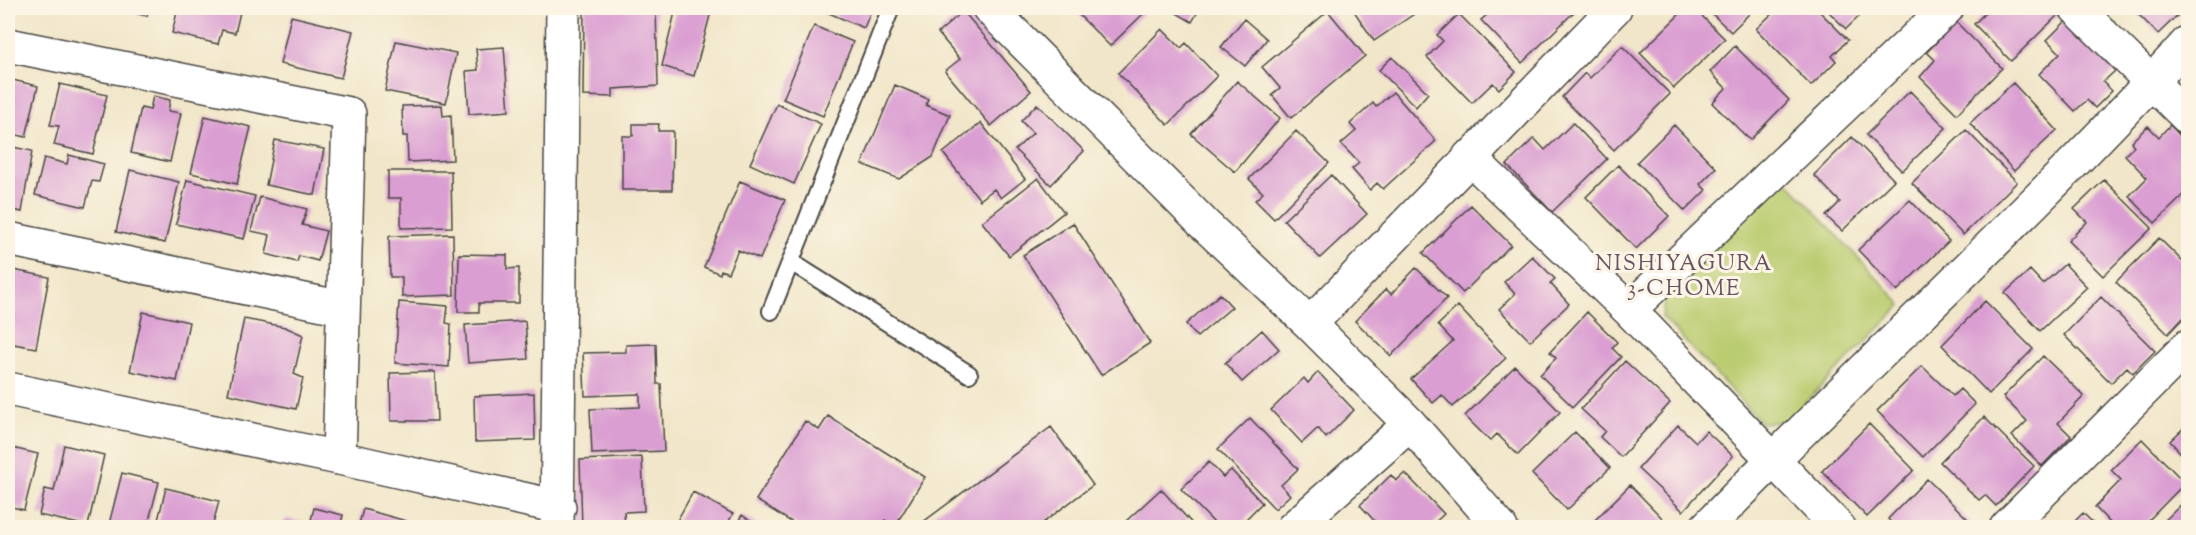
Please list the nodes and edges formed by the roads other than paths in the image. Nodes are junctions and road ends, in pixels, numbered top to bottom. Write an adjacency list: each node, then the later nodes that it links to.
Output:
1 (563, 8): 25 (street)
2 (891, 8): 14 (lane)
3 (989, 8): 7 (street)
4 (1615, 8): 12 (street)
5 (1947, 8): 16 (street)
6 (2076, 8): 10 (street)
7 (1020, 20): 18 (street)
8 (2188, 42): 10 (street)
9 (8, 45): 15 (street)
10 (2152, 83): 11 (street); 24 (street)
11 (2188, 118)
12 (1469, 157): 16 (street); 18 (street)
13 (8, 239): 15 (street)
14 (791, 262): 17 (lane); 20 (lane)
15 (343, 308): 23 (street)
16 (1629, 310): 24 (street)
17 (771, 311)
18 (1310, 324): 22 (street)
19 (2188, 346): 30 (street)
20 (969, 374)
21 (8, 389): 23 (street)
22 (1410, 424): 26 (street); 27 (street)
23 (339, 458): 25 (street)
24 (1773, 458): 28 (street); 29 (street)
25 (558, 517)
26 (1293, 528)
27 (1501, 528)
28 (1706, 528)
29 (1839, 528)
30 (2006, 528)

